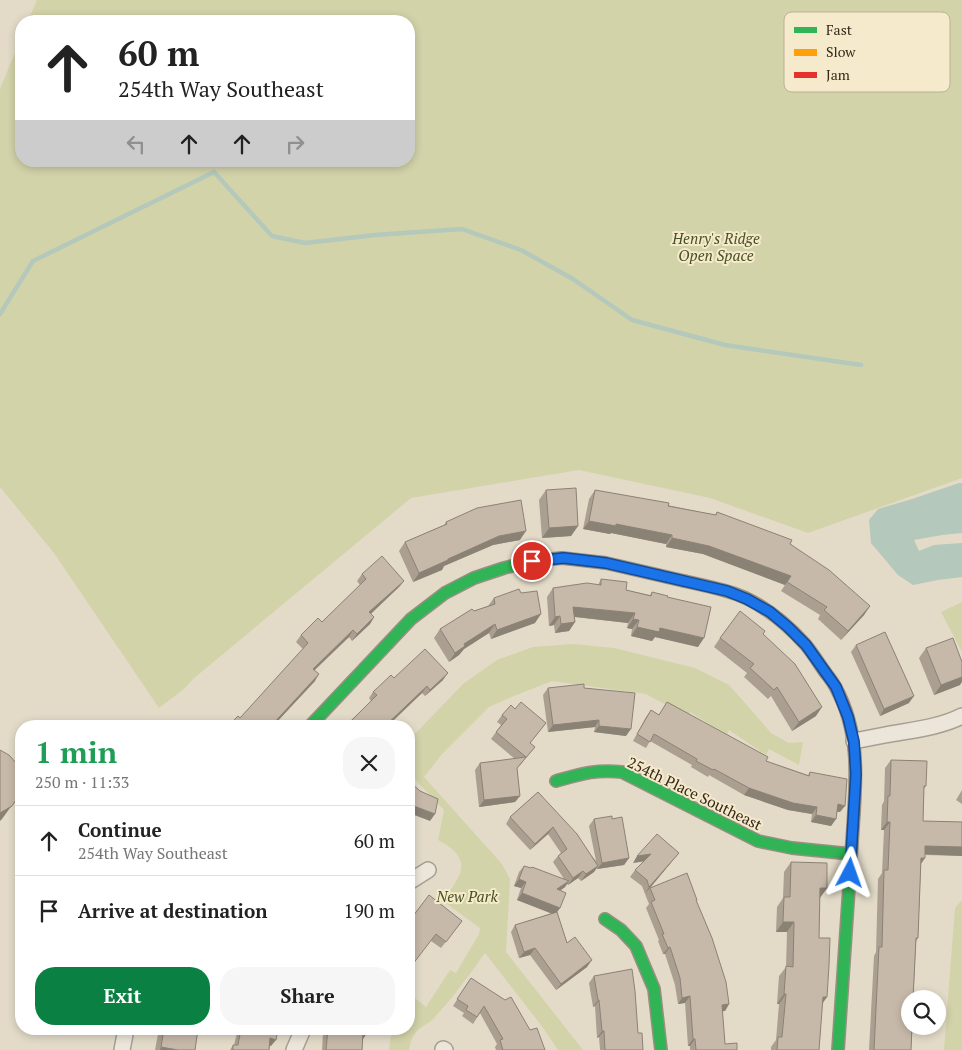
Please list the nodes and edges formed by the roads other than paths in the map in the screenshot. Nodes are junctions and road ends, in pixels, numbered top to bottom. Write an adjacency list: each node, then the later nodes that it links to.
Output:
1 (962, 716): 3 (street)
2 (316, 720): 3 (street)
3 (854, 742): 5 (street)
4 (556, 781): 5 (street, 254th Place Southeast)
5 (851, 854): 14 (street)
6 (428, 870): 7 (street)
7 (415, 878)
8 (605, 918): 13 (street)
9 (125, 1035): 11 (street)
10 (300, 1035): 12 (street)
11 (122, 1050)
12 (294, 1050)
13 (661, 1050)
14 (838, 1050)

